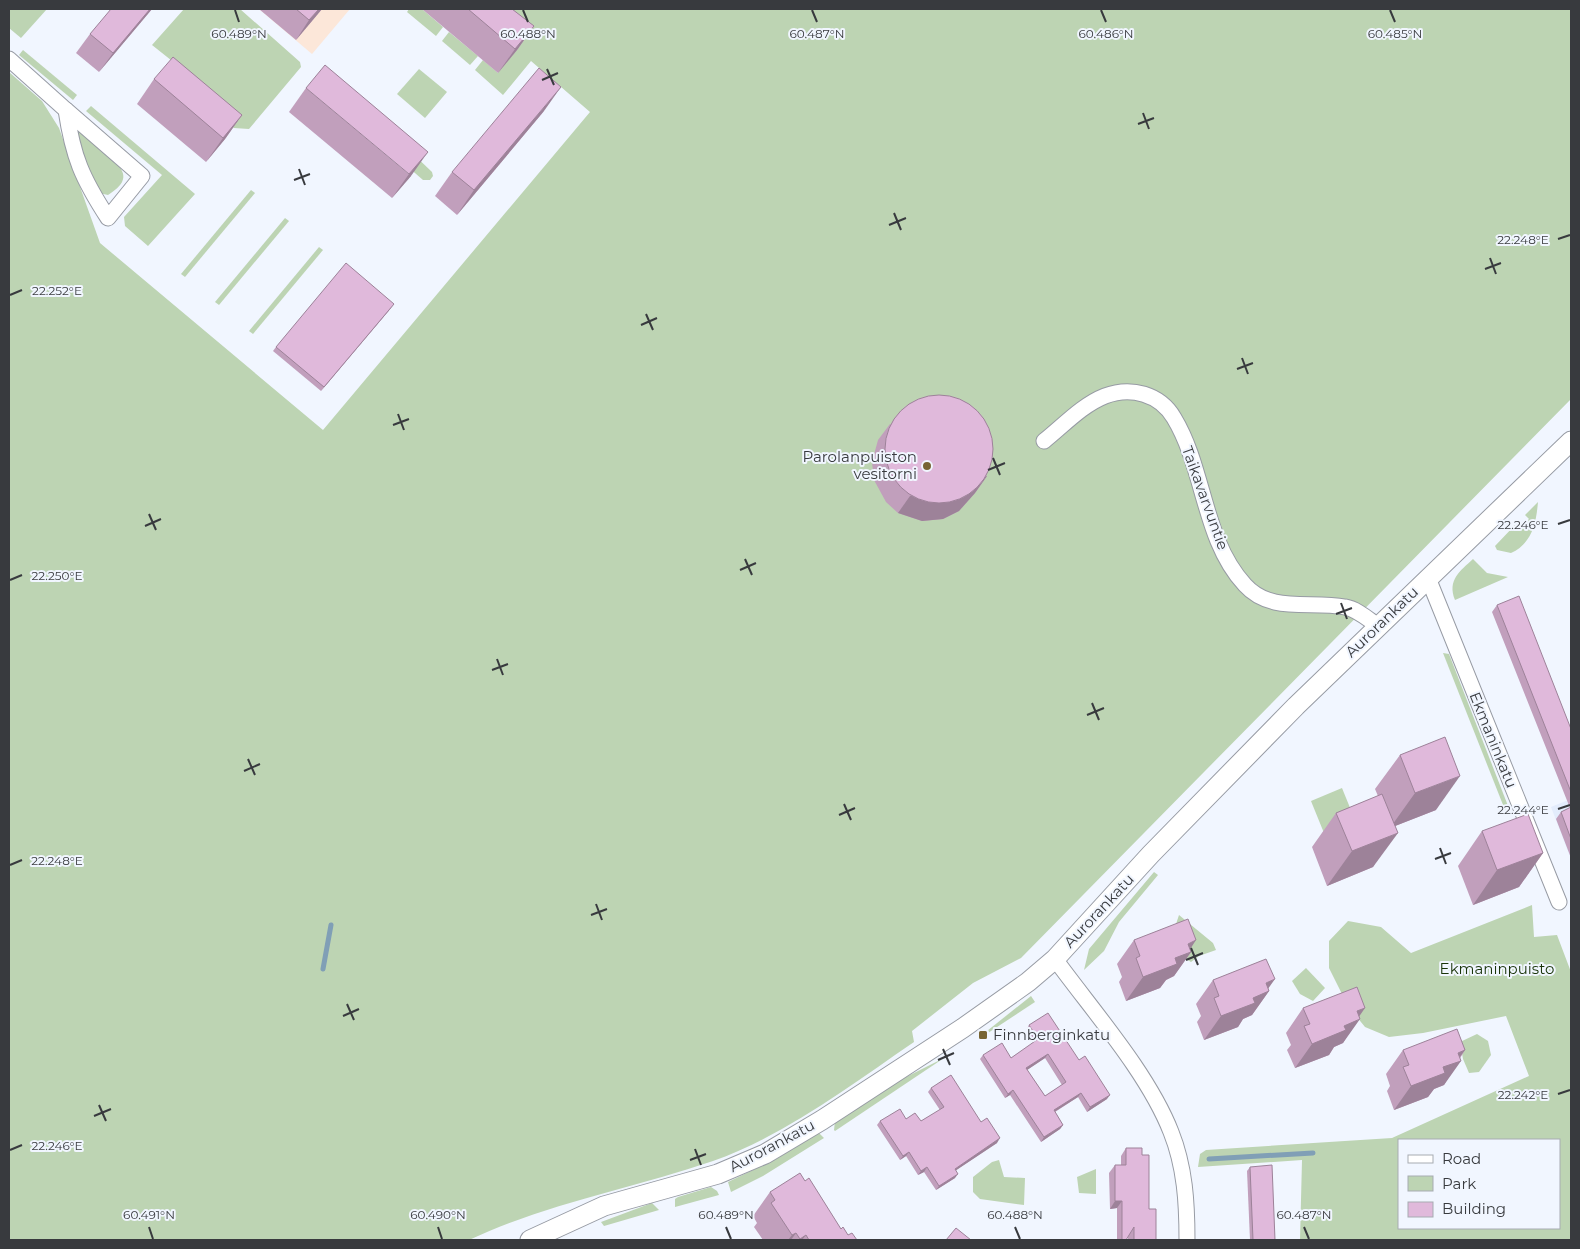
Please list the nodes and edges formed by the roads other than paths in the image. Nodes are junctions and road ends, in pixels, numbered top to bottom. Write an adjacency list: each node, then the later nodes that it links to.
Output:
1 (9, 60): 2 (street)
2 (66, 110): 2 (street)
3 (1044, 441): 6 (street, Taikavarvuntie)
4 (1571, 441): 5 (street, Aurorankatu)
5 (1428, 578): 6 (street, Aurorankatu); 7 (street, Ekmaninkatu)
6 (1378, 626): 8 (street, Aurorankatu)
7 (1559, 902)
8 (1054, 959): 9 (street, Aurorankatu); 10 (street)
9 (530, 1240)
10 (1187, 1240)

